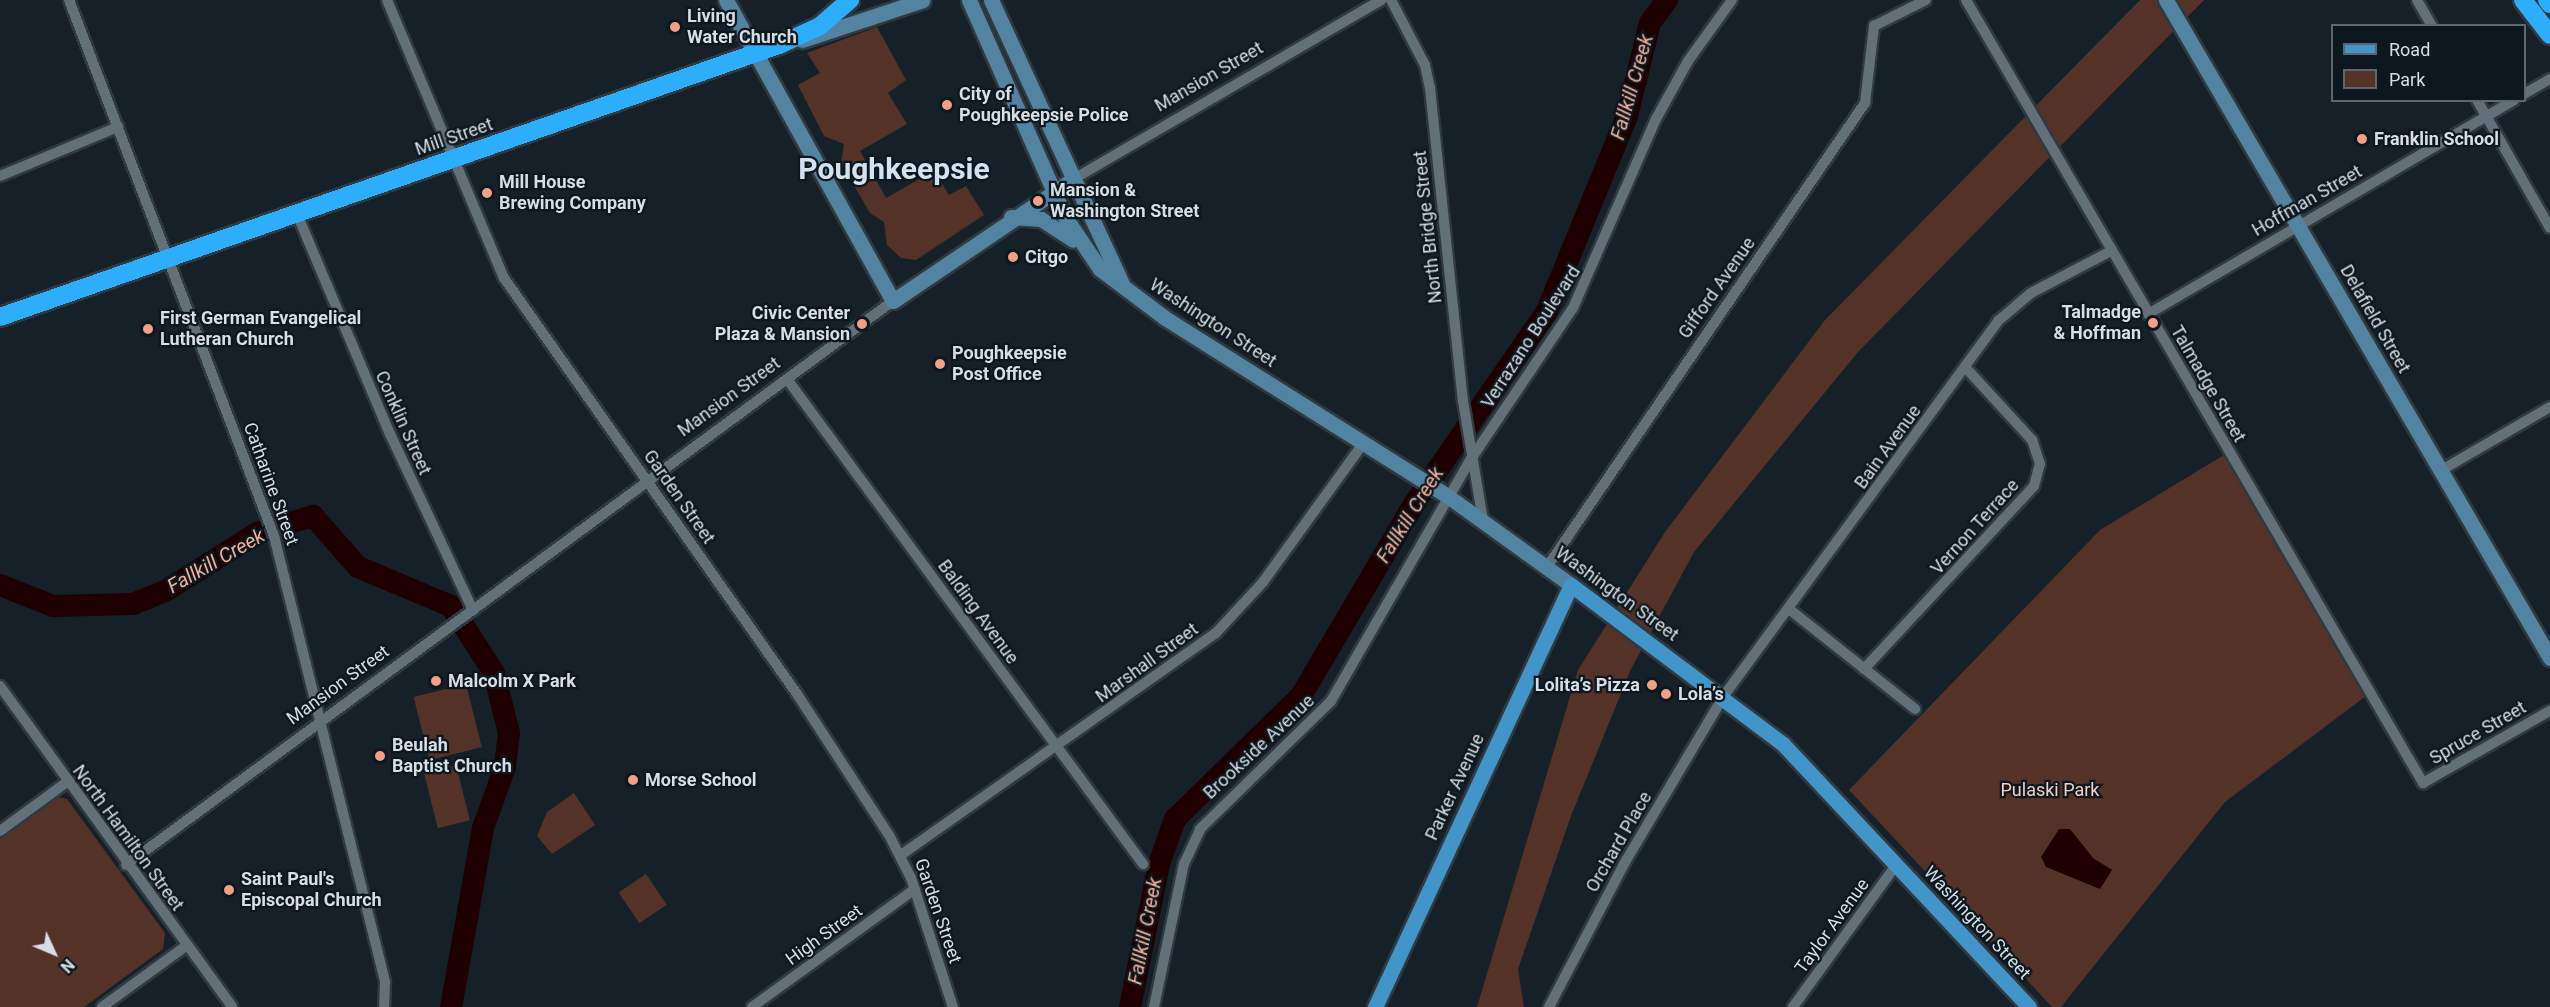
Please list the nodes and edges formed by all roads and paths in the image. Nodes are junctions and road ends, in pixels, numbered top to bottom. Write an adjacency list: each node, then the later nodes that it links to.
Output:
1 (69, 0): 27 (street, Catharine Street)
2 (387, 0): 28 (street, Garden Street)
3 (726, 0): 21 (street)
4 (850, 0): 20 (highway)
5 (923, 0): 20 (street, Mill Street)
6 (969, 0): 31 (street, Washington Street)
7 (991, 0): 30 (street, Washington Street)
8 (1381, 0): 30 (street, Mansion Street)
9 (1390, 0): 47 (street, North Bridge Street)
10 (1732, 0): 47 (street, Verrazano Boulevard)
11 (1926, 0): 52 (street, Gifford Avenue)
12 (1966, 0): 36 (street, Talmadge Street)
13 (2166, 0): 34 (street, Delafield Street)
14 (2417, 0): 18 (street)
15 (2523, 0): 19 (highway)
16 (2547, 0): 17 (highway)
17 (2550, 4)
18 (2431, 24)
19 (2550, 35)
20 (779, 45): 21 (highway, Mill Street)
21 (756, 53): 28 (highway, Mill Street); 40 (street)
22 (2548, 80): 23 (street)
23 (2526, 93)
24 (2477, 102): 26 (street)
25 (2511, 102): 26 (street, Hoffman Street)
26 (2486, 117): 34 (street, Hoffman Street); 35 (street)
27 (118, 127): 29 (street); 38 (street, Catharine Street)
28 (452, 160): 32 (highway, Mill Street); 49 (street, Garden Street)
29 (0, 176)
30 (1072, 180): 31 (street, Mansion Street); 39 (street, Washington Street)
31 (1054, 190): 33 (street, Mansion Street); 37 (street, Washington Street)
32 (297, 214): 38 (highway, Mill Street); 55 (street, Conklin Street)
33 (1011, 217): 37 (street); 40 (street, Mansion Street)
34 (2298, 225): 41 (street, Hoffman Street); 48 (street, Delafield Street)
35 (2550, 228)
36 (2111, 251): 41 (street, Talmadge Street); 43 (street, Bain Avenue)
37 (1089, 257): 39 (street, Washington Street)
38 (168, 258): 42 (highway, Mill Street); 62 (street, Catharine Street)
39 (1122, 284): 46 (street, Washington Street)
40 (893, 301): 44 (street, Mansion Street)
41 (2148, 314): 65 (street, Talmadge Street)
42 (0, 317)
43 (1966, 368): 54 (street, Bain Avenue); 57 (street, Vernon Terrace)
44 (787, 379): 49 (street, Mansion Street); 63 (street, Balding Avenue)
45 (2550, 407): 48 (street)
46 (1362, 445): 50 (street, Washington Street); 63 (street, Marshall Street)
47 (1471, 458): 50 (street, Verrazano Boulevard); 51 (street, North Bridge Street)
48 (2440, 471): 56 (street, Delafield Street)
49 (648, 481): 55 (street, Mansion Street); 67 (street, Garden Street)
50 (1445, 495): 51 (street, Washington Street); 78 (street, Brookside Avenue)
51 (1483, 520): 52 (street, Washington Street)
52 (1547, 567): 53 (street, Washington Street)
53 (1571, 585): 59 (main road, Washington Street); 79 (main road, Parker Avenue)
54 (1789, 609): 57 (street); 59 (street, Bain Avenue)
55 (471, 612): 62 (street, Mansion Street)
56 (2550, 658)
57 (1864, 669): 60 (street)
58 (0, 686): 64 (street, North Hamilton Street)
59 (1723, 697): 70 (main road, Washington Street); 80 (street, Orchard Place)
60 (1915, 709)
61 (2550, 711): 65 (street, Spruce Street)
62 (319, 723): 69 (street, Mansion Street); 73 (street, Catharine Street)
63 (1057, 747): 67 (street, Marshall Street); 68 (street, Balding Avenue)
64 (66, 782): 66 (street); 69 (street, North Hamilton Street)
65 (2423, 783)
66 (0, 831)
67 (901, 855): 71 (street, Garden Street)
68 (1143, 864)
69 (126, 865): 72 (street, North Hamilton Street)
70 (1896, 865): 81 (street, Taylor Avenue); 82 (main road, Washington Street)
71 (915, 889): 76 (street, High Street); 77 (street, Garden Street)
72 (186, 946): 74 (street); 75 (street, North Hamilton Street)
73 (385, 1002)
74 (102, 1007)
75 (232, 1007)
76 (752, 1007)
77 (953, 1007)
78 (1154, 1007)
79 (1375, 1007)
80 (1549, 1007)
81 (1793, 1007)
82 (2029, 1007)

